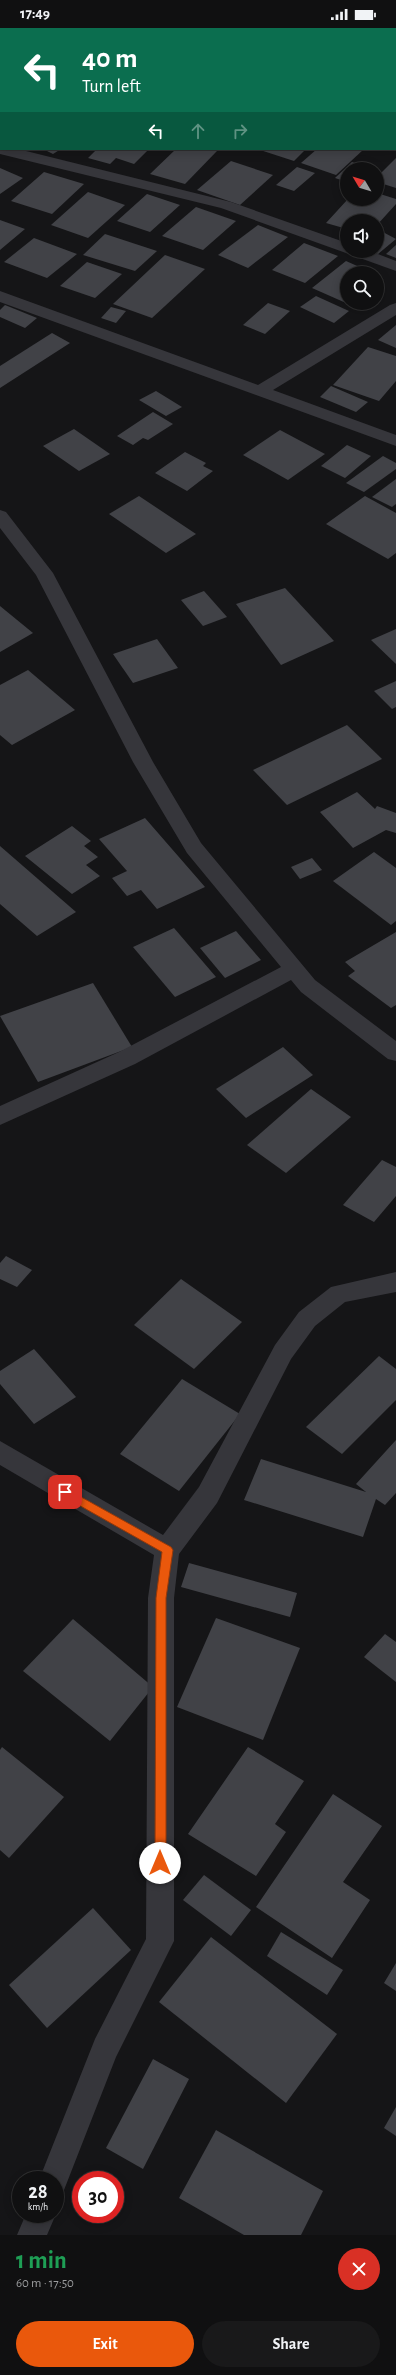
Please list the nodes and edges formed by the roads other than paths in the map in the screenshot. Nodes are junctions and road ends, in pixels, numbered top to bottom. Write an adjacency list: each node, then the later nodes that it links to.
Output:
1 (0, 150): 2 (street)
2 (340, 246)
3 (374, 258): 4 (street)
4 (396, 266)
5 (0, 296): 7 (street)
6 (396, 308): 7 (street)
7 (260, 390): 8 (street)
8 (396, 441)
9 (0, 516): 10 (street)
10 (295, 969): 11 (street); 12 (street)
11 (396, 1053)
12 (0, 1116)
13 (396, 1282): 15 (street)
14 (0, 1452): 15 (street)
15 (167, 1550): 16 (street)
16 (58, 2171)
17 (37, 2223): 18 (street)
18 (32, 2235)

